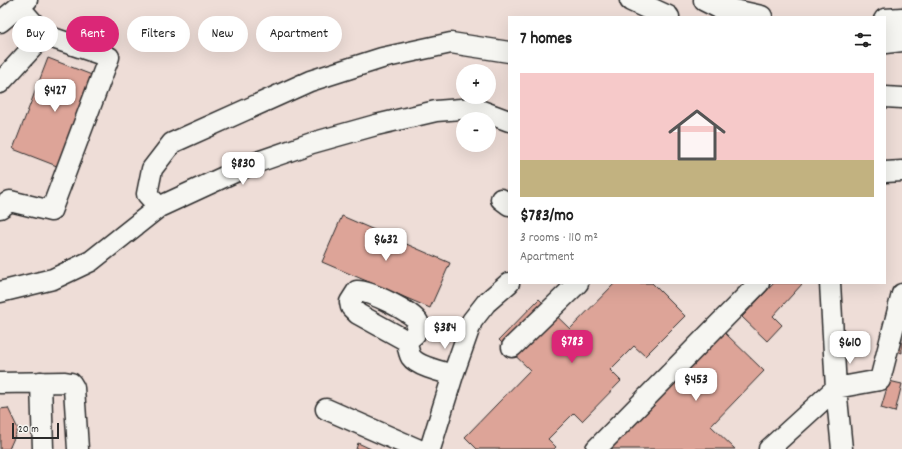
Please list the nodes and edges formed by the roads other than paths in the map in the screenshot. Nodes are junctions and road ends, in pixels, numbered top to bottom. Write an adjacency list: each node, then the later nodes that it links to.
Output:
1 (631, 0): 5 (highway)
2 (705, 0): 6 (highway)
3 (23, 4): 4 (street); 9 (street)
4 (31, 16)
5 (666, 16)
6 (757, 16)
7 (902, 19): 8 (highway)
8 (886, 20)
9 (0, 22)
10 (58, 40): 22 (street)
11 (902, 40): 12 (highway)
12 (886, 42)
13 (28, 52): 15 (street)
14 (508, 52): 21 (street)
15 (0, 83)
16 (886, 97): 17 (street)
17 (902, 98)
18 (508, 121): 21 (street)
19 (902, 171): 20 (street)
20 (886, 172)
21 (159, 207): 27 (street)
22 (0, 208)
23 (508, 284): 31 (street)
24 (577, 284): 30 (street)
25 (758, 284): 40 (street)
26 (830, 284): 34 (street)
27 (0, 292)
28 (902, 294): 34 (street)
29 (407, 341): 31 (street)
30 (512, 347)
31 (453, 375): 39 (street)
32 (41, 382): 33 (street); 36 (street); 37 (street)
33 (0, 383)
34 (836, 388): 41 (street); 42 (street)
35 (326, 408): 38 (street)
36 (43, 449)
37 (78, 449)
38 (417, 449)
39 (430, 449)
40 (596, 449)
41 (769, 449)
42 (842, 449)

